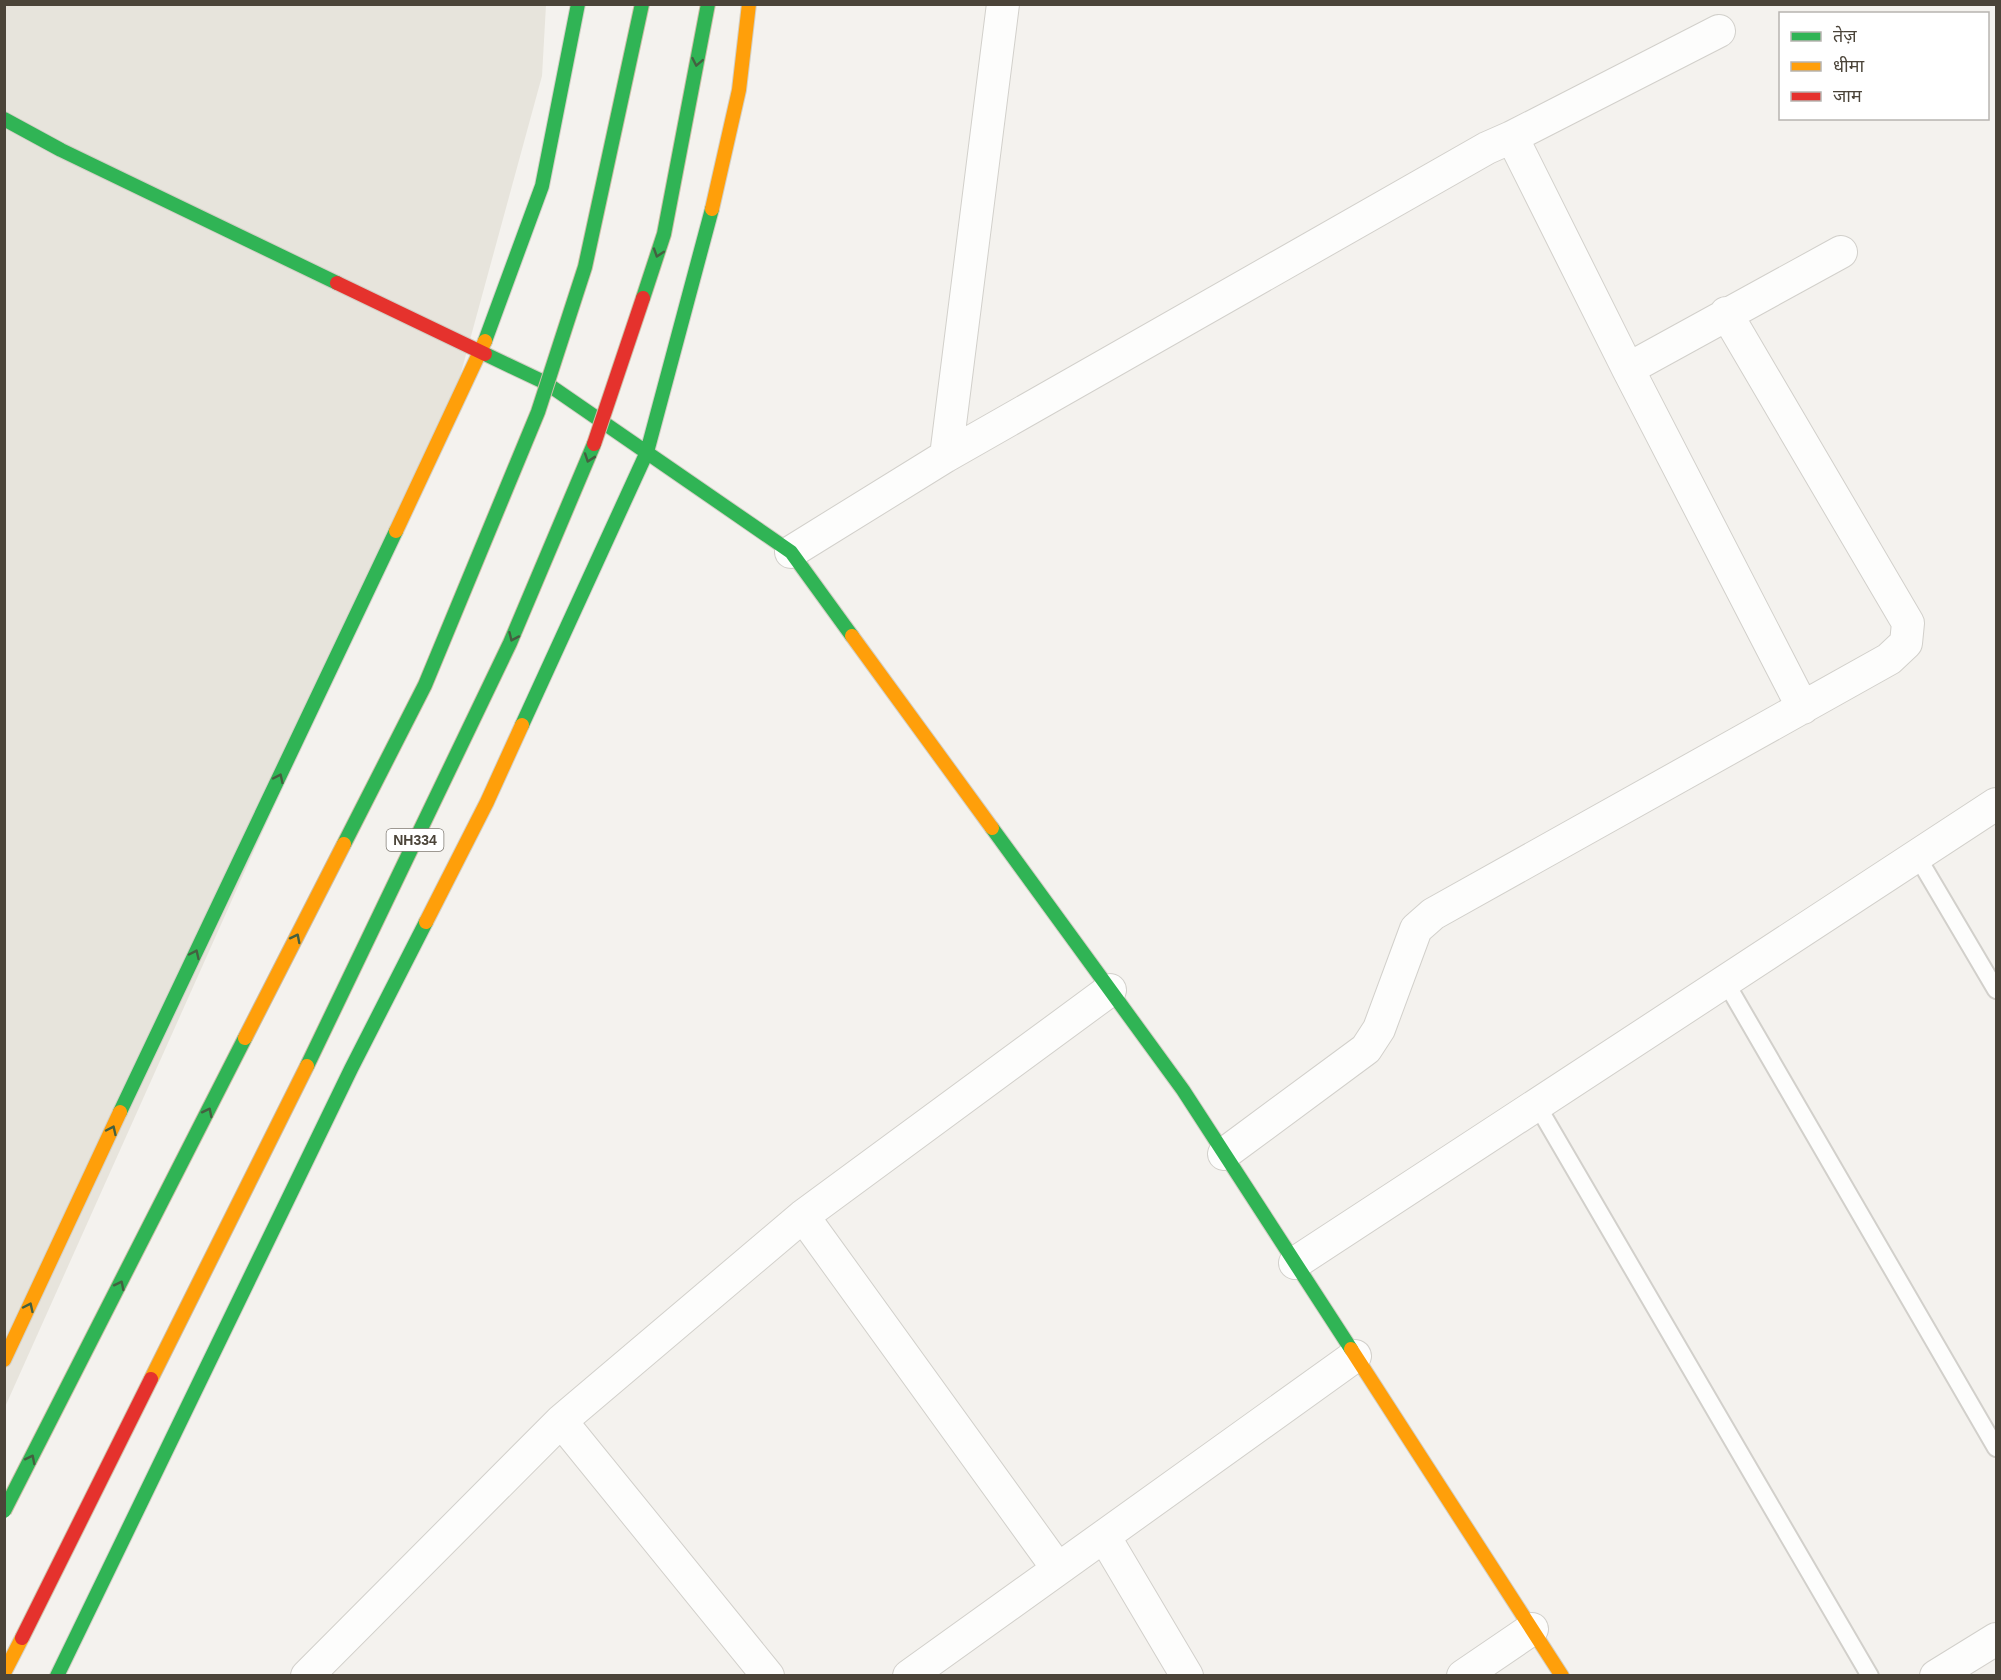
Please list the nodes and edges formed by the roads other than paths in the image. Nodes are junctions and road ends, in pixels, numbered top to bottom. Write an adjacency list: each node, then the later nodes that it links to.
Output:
1 (578, 4): 11 (main road)
2 (642, 4): 30 (main road, one-way to 2, bridge)
3 (708, 4): 35 (main road, NH334, one-way to 35, bridge)
4 (749, 4): 13 (main road)
5 (1003, 4): 14 (street)
6 (1719, 31): 8 (street)
7 (4, 119): 11 (main road)
8 (1512, 137): 12 (street); 14 (street)
9 (1841, 252): 10 (street)
10 (1726, 313): 12 (street); 16 (street)
11 (482, 351): 13 (main road); 27 (main road, one-way to 11)
12 (1628, 369): 16 (street)
13 (647, 452): 15 (main road); 37 (main road)
14 (946, 456): 15 (street)
15 (791, 552): 20 (main road)
16 (1803, 708): 23 (street)
17 (1996, 804): 18 (street)
18 (1917, 856): 19 (street); 21 (lane)
19 (1725, 981): 22 (street); 29 (lane)
20 (1110, 990): 23 (main road); 24 (street)
21 (1996, 990)
22 (1537, 1105): 25 (street); 43 (lane)
23 (1224, 1154): 25 (main road)
24 (803, 1216): 28 (street); 32 (street)
25 (1294, 1263): 26 (main road)
26 (1355, 1356): 31 (street); 33 (main road)
27 (4, 1360)
28 (561, 1421): 38 (street); 39 (street)
29 (1996, 1448)
30 (4, 1511)
31 (1104, 1536): 32 (street); 41 (street)
32 (1058, 1569): 40 (street)
33 (1532, 1629): 36 (street); 42 (main road)
34 (1996, 1639): 44 (street)
35 (4, 1673)
36 (1470, 1674)
37 (57, 1676)
38 (307, 1676)
39 (768, 1676)
40 (909, 1676)
41 (1187, 1676)
42 (1562, 1676)
43 (1870, 1676)
44 (1936, 1676)

